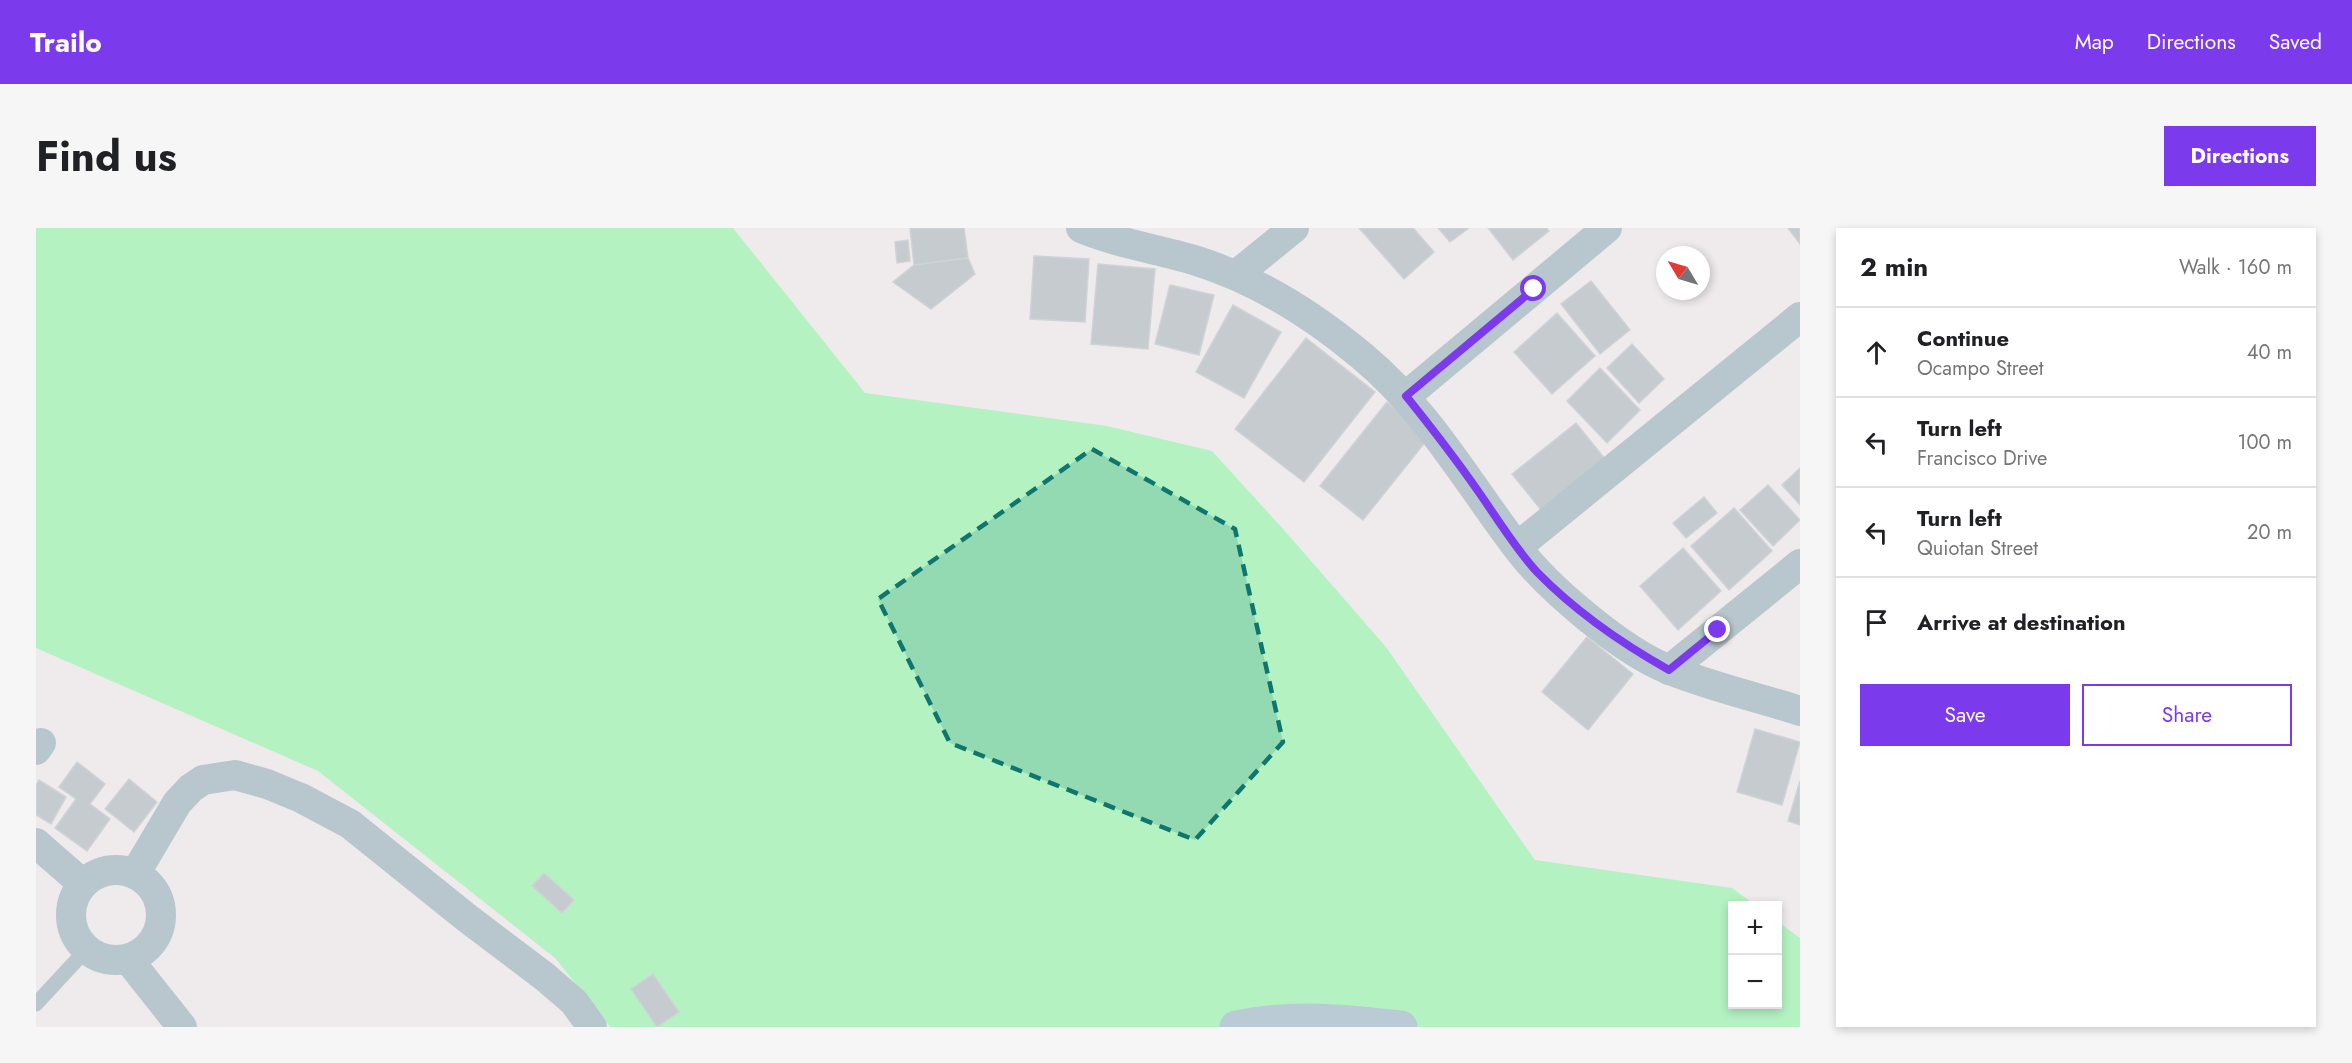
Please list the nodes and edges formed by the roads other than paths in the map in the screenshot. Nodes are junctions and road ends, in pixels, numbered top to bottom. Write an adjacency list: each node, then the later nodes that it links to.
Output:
1 (1081, 228): 4 (street)
2 (1294, 228): 4 (street)
3 (1607, 228): 6 (street)
4 (1236, 275): 6 (street)
5 (1800, 317): 7 (street)
6 (1406, 396): 7 (street)
7 (1516, 547): 9 (street)
8 (1800, 564): 9 (street)
9 (1669, 670): 10 (street)
10 (1800, 711)
11 (36, 843): 13 (street)
12 (135, 874): 13 (street); 15 (street); 18 (street)
13 (83, 884): 14 (street)
14 (86, 950): 15 (street); 16 (lane)
15 (128, 959): 17 (street)
16 (36, 1004)
17 (182, 1027)
18 (592, 1027)
19 (1236, 1027): 20 (street)
20 (1401, 1027)

